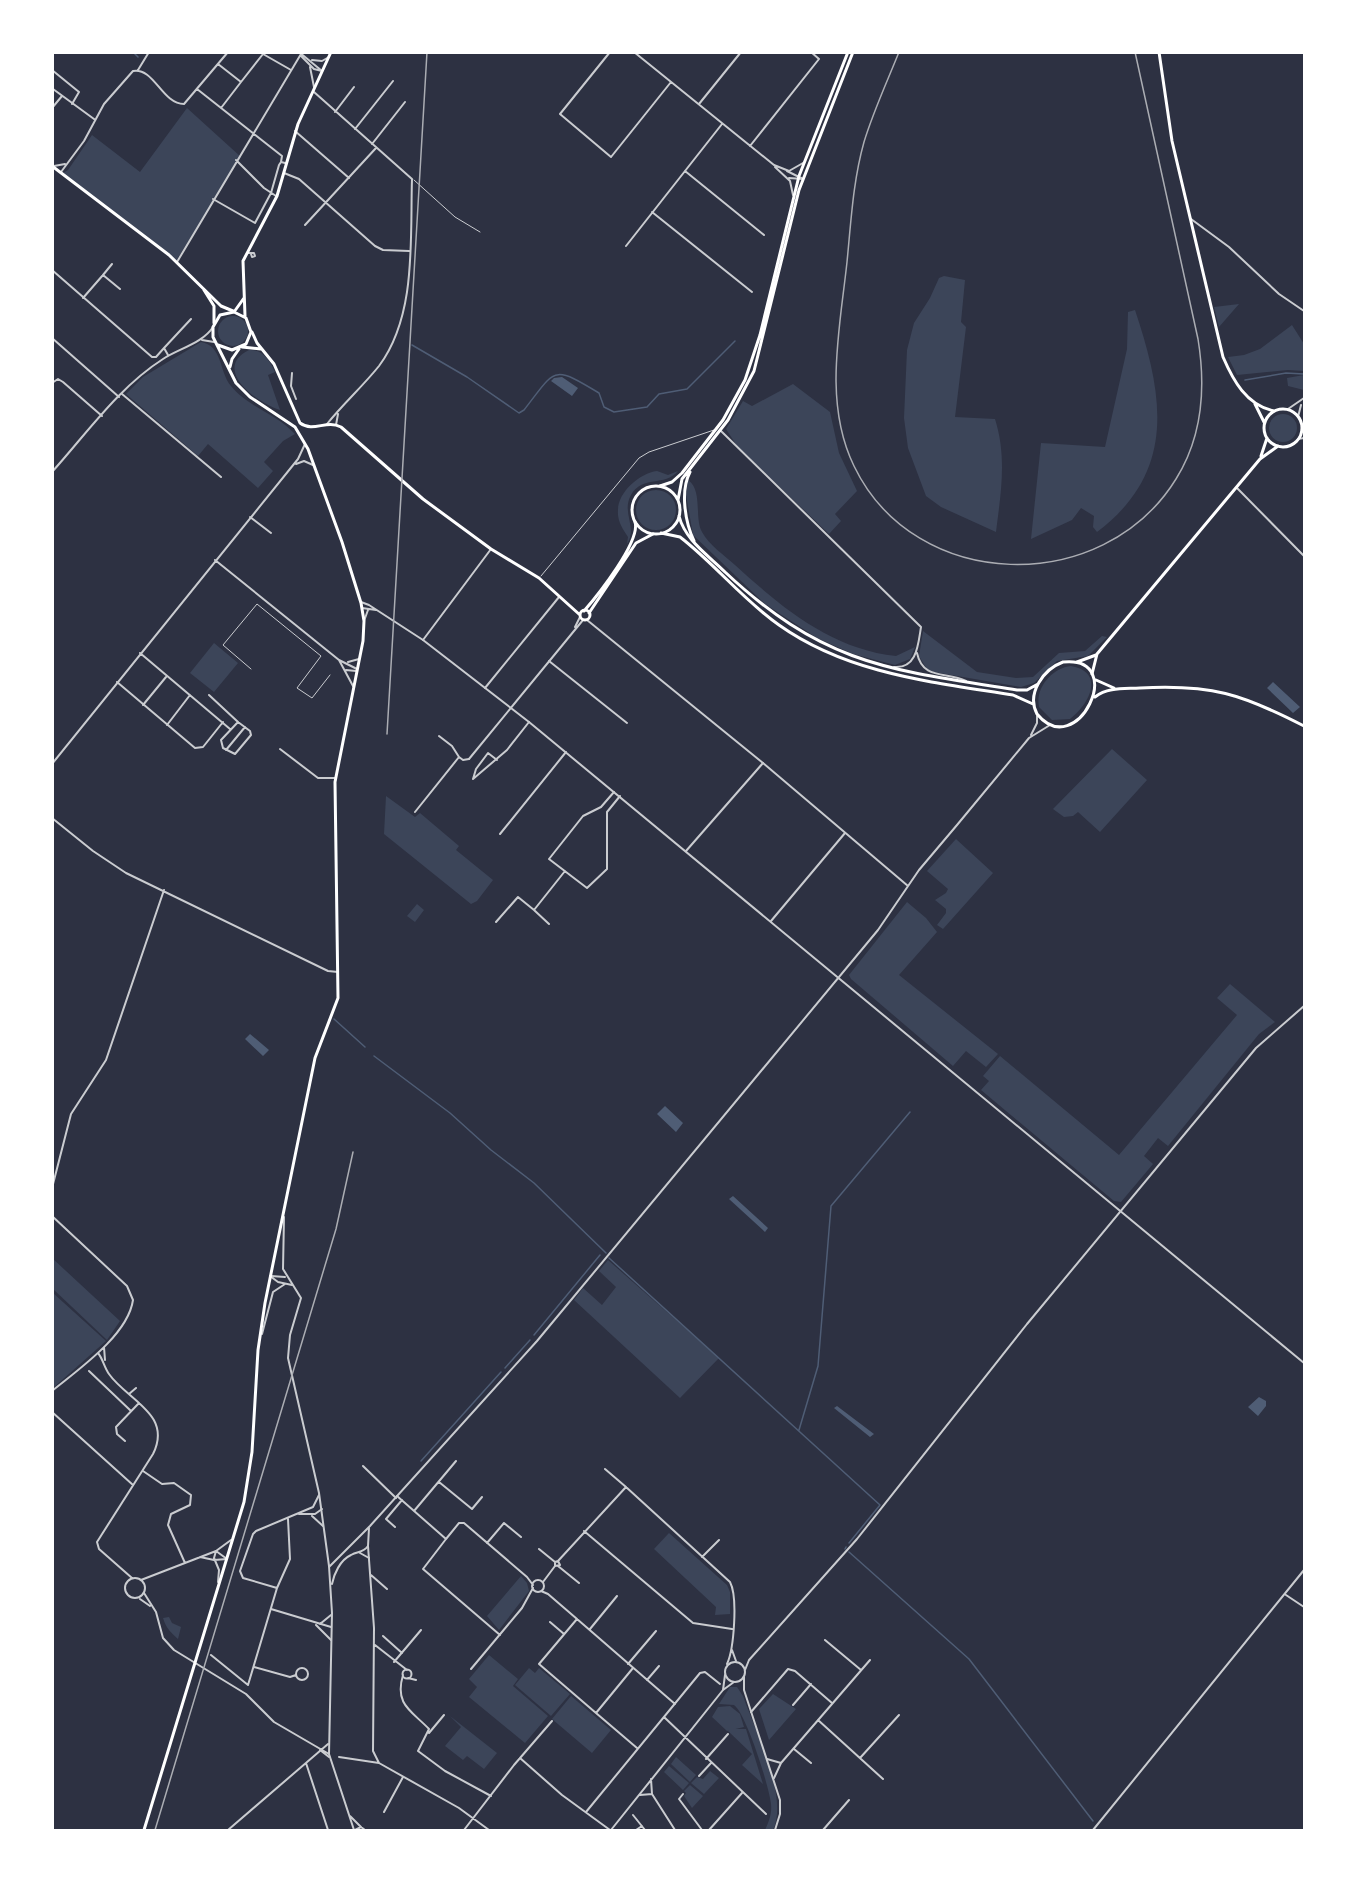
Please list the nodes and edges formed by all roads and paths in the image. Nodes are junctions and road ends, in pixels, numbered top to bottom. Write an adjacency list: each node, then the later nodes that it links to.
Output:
1 (149, 52): 17 (street)
2 (228, 52): 14 (street)
3 (331, 52): 12 (main road)
4 (610, 52): 22 (street)
5 (634, 52): 22 (street)
6 (741, 52): 32 (street)
7 (811, 52): 42 (street)
8 (848, 52): 48 (main road)
9 (853, 52): 59 (main road)
10 (1160, 52): 66 (main road)
11 (300, 53): 13 (street); 15 (street); 18 (street)
12 (329, 57): 13 (street); 19 (main road)
13 (311, 60): 19 (street)
14 (218, 64): 21 (street); 25 (street)
15 (308, 64): 19 (street); 26 (street)
16 (52, 70): 31 (street)
17 (138, 70): 25 (street); 36 (street)
18 (291, 70): 21 (street); 40 (street)
19 (322, 71): 26 (main road)
20 (393, 81): 38 (street)
21 (241, 82): 34 (street)
22 (671, 82): 32 (street)
23 (354, 87): 35 (street)
24 (53, 89): 27 (street)
25 (197, 89): 34 (street)
26 (313, 89): 35 (street); 39 (main road)
27 (56, 92): 28 (street); 29 (street)
28 (52, 96)
29 (62, 96): 31 (street); 33 (street)
30 (405, 102): 41 (street)
31 (72, 104): 36 (street)
32 (698, 104): 37 (street)
33 (52, 108)
34 (221, 108): 40 (street)
35 (335, 111): 38 (street)
36 (94, 119): 46 (street)
37 (723, 124): 42 (street); 51 (street)
38 (354, 129): 41 (street)
39 (295, 131): 47 (main road); 56 (street)
40 (252, 134): 44 (street); 45 (street)
41 (372, 144): 43 (street)
42 (750, 146): 49 (street)
43 (376, 147): 56 (street); 58 (street)
44 (236, 160): 60 (street); 63 (street)
45 (281, 162): 47 (street); 60 (street)
46 (67, 163): 50 (street); 53 (street)
47 (287, 163): 54 (main road)
48 (803, 163): 52 (street); 57 (main road)
49 (774, 165): 52 (street); 55 (street)
50 (53, 166): 53 (main road)
51 (685, 170): 65 (street); 69 (street)
52 (784, 170): 57 (street)
53 (61, 172): 74 (main road)
54 (285, 173): 62 (main road); 64 (street)
55 (786, 177): 57 (street); 61 (street)
56 (349, 178): 64 (street)
57 (798, 178): 59 (street); 61 (main road)
58 (412, 179): 68 (lane); 71 (street)
59 (803, 179): 116 (main road)
60 (271, 193): 62 (street); 63 (street)
61 (793, 195): 115 (main road)
62 (276, 196): 72 (main road)
63 (213, 199): 74 (street)
64 (326, 203): 67 (street); 71 (street)
65 (652, 212): 70 (street); 80 (street)
66 (1189, 217): 84 (street); 104 (main road)
67 (305, 225)
68 (480, 232)
69 (764, 235)
70 (626, 246)
71 (409, 251): 108 (street)
72 (246, 252): 73 (street); 81 (main road)
73 (251, 254)
74 (177, 262): 78 (main road)
75 (112, 264): 77 (street)
76 (52, 270): 82 (street)
77 (103, 274): 79 (street); 82 (street)
78 (201, 286): 83 (main road); 87 (main road)
79 (120, 289)
80 (752, 292)
81 (245, 297): 83 (main road); 85 (main road)
82 (83, 298): 92 (street)
83 (233, 311): 85 (main road); 87 (main road)
84 (1305, 311)
85 (246, 318): 88 (main road)
86 (191, 319): 92 (street)
87 (213, 325): 90 (street); 91 (main road)
88 (251, 327): 93 (main road); 94 (main road)
89 (52, 338): 101 (street)
90 (199, 340): 91 (street); 95 (street)
91 (217, 344): 93 (main road); 96 (main road)
92 (164, 348): 95 (street)
93 (241, 348): 94 (main road); 96 (main road)
94 (261, 349): 100 (main road)
95 (168, 355): 101 (street)
96 (230, 369): 120 (main road)
97 (292, 373): 99 (street)
98 (52, 383): 109 (street)
99 (293, 391): 100 (street); 103 (street)
100 (286, 394): 111 (main road)
101 (121, 395): 109 (street); 127 (street)
102 (1305, 398): 105 (street)
103 (296, 399)
104 (1254, 402): 107 (main road); 113 (main road)
105 (1302, 402): 106 (street); 110 (street)
106 (1288, 409): 107 (main road); 110 (main road)
107 (1274, 411): 113 (main road)
108 (338, 414): 111 (street); 112 (street)
109 (102, 416): 126 (street)
110 (1298, 417): 114 (main road)
111 (327, 424): 112 (main road)
112 (336, 424): 138 (main road)
113 (1264, 424): 117 (main road)
114 (1303, 429): 119 (main road)
115 (716, 430): 128 (main road); 141 (lane)
116 (721, 431): 125 (main road); 154 (street)
117 (1267, 438): 121 (main road); 122 (main road)
118 (1305, 438): 119 (street)
119 (1298, 439): 121 (main road)
120 (305, 443): 123 (street); 124 (main road)
121 (1278, 446): 122 (main road)
122 (1260, 459): 129 (main road)
123 (293, 465): 124 (street); 132 (street)
124 (316, 466): 144 (main road)
125 (693, 468): 130 (main road); 137 (main road)
126 (52, 472)
127 (221, 477)
128 (660, 486): 130 (main road); 133 (main road)
129 (1237, 488): 139 (street); 155 (main road)
130 (678, 500): 131 (main road)
131 (679, 516): 135 (main road); 137 (main road)
132 (250, 517): 134 (street); 140 (street)
133 (634, 522): 136 (main road); 149 (main road)
134 (271, 533)
135 (661, 533): 136 (main road); 179 (main road)
136 (653, 534): 149 (main road)
137 (696, 544): 157 (main road)
138 (491, 549): 141 (main road); 151 (street)
139 (1305, 556)
140 (215, 560): 143 (street); 153 (street)
141 (539, 578): 142 (main road)
142 (560, 596): 149 (main road); 174 (street)
143 (263, 598): 145 (lane); 152 (street)
144 (361, 602): 146 (main road); 148 (street)
145 (257, 604): 156 (lane); 163 (lane)
146 (362, 608): 147 (street); 150 (main road)
147 (368, 610): 148 (street); 150 (street)
148 (376, 610): 151 (street)
149 (585, 615): 160 (street); 199 (street)
150 (364, 621): 158 (main road)
151 (423, 640): 174 (street)
152 (324, 648): 156 (lane); 159 (street)
153 (140, 653): 168 (street); 170 (street)
154 (917, 653): 157 (street); 171 (street)
155 (1097, 654): 162 (main road); 166 (main road)
156 (319, 655): 167 (lane)
157 (854, 658): 171 (main road)
158 (359, 659): 161 (street); 165 (main road)
159 (339, 660): 161 (street); 164 (street)
160 (549, 661): 181 (street); 186 (street)
161 (347, 662): 165 (street)
162 (1077, 662): 166 (main road); 172 (main road)
163 (251, 669)
164 (346, 670): 165 (street); 173 (street)
165 (357, 670): 173 (main road)
166 (1092, 674): 169 (main road)
167 (330, 675)
168 (167, 676): 176 (street); 180 (street)
169 (1095, 680): 175 (main road); 178 (main road)
170 (117, 682): 180 (street); 200 (street)
171 (969, 682): 172 (main road)
172 (1038, 684): 179 (main road)
173 (353, 687): 201 (main road)
174 (486, 688): 181 (street)
175 (1116, 689): 178 (main road); 190 (main road)
176 (190, 695): 183 (street); 188 (street)
177 (209, 695): 184 (street)
178 (1095, 697): 187 (main road)
179 (1034, 704): 182 (main road)
180 (143, 705): 188 (street)
181 (511, 708): 185 (street); 197 (street)
182 (1037, 714): 187 (main road); 193 (street)
183 (223, 722): 188 (street); 191 (street)
184 (238, 722): 189 (street); 191 (street)
185 (529, 722): 196 (street); 198 (street)
186 (627, 723)
187 (1050, 724): 193 (street)
188 (167, 725)
189 (245, 726): 195 (street); 195 (street)
190 (1305, 726)
191 (230, 729): 195 (street)
192 (439, 736): 197 (street)
193 (1029, 738): 212 (street)
194 (280, 749): 201 (street)
195 (226, 750)
196 (566, 752): 202 (street); 209 (street)
197 (459, 757): 205 (street)
198 (497, 760): 198 (street)
199 (763, 763): 208 (street); 210 (street)
200 (52, 764)
201 (335, 778): 218 (main road)
202 (615, 792): 203 (street); 204 (street)
203 (620, 796): 206 (street); 210 (street)
204 (601, 807): 206 (street); 211 (street)
205 (415, 812)
206 (607, 812): 211 (street)
207 (52, 818): 213 (street)
208 (845, 833): 212 (street); 215 (street)
209 (500, 834)
210 (686, 851): 215 (street)
211 (565, 871): 214 (street)
212 (908, 886): 219 (street)
213 (165, 890): 218 (street); 221 (street)
214 (534, 910): 216 (street); 217 (street)
215 (771, 921): 219 (street)
216 (496, 922)
217 (549, 924)
218 (338, 972): 223 (main road)
219 (838, 977): 222 (street); 250 (street)
220 (1305, 1006): 222 (street)
221 (52, 1188)
222 (1120, 1212): 233 (street); 326 (street)
223 (284, 1214): 225 (main road); 226 (street)
224 (52, 1216): 230 (street)
225 (270, 1276): 226 (street); 227 (street); 229 (main road)
226 (288, 1279): 228 (street)
227 (285, 1284): 228 (street); 229 (street)
228 (292, 1285): 249 (street)
229 (259, 1343): 264 (main road)
230 (104, 1347): 231 (street); 232 (street)
231 (98, 1353): 232 (street); 236 (street)
232 (104, 1362): 237 (street)
233 (1305, 1363)
234 (89, 1371): 239 (street)
235 (136, 1388): 237 (street)
236 (52, 1391)
237 (129, 1394): 238 (street)
238 (139, 1403): 239 (street); 245 (street)
239 (131, 1411): 241 (street)
240 (52, 1412): 247 (street)
241 (125, 1441)
242 (456, 1461): 246 (street)
243 (363, 1466): 250 (street)
244 (605, 1469): 248 (street)
245 (143, 1471): 247 (street); 278 (street)
246 (439, 1482): 251 (street); 255 (street)
247 (133, 1485): 283 (street)
248 (626, 1487): 262 (street); 273 (street)
249 (319, 1493): 253 (street); 254 (street)
250 (397, 1497): 252 (street); 259 (street)
251 (482, 1497)
252 (402, 1500): 255 (street); 260 (street)
253 (313, 1508): 254 (street); 256 (street)
254 (322, 1509): 257 (street); 261 (street)
255 (414, 1511): 265 (street)
256 (298, 1514): 257 (street); 258 (street)
257 (306, 1515): 261 (street)
258 (288, 1518): 295 (street); 295 (street)
259 (370, 1526): 268 (street); 280 (street)
260 (395, 1527)
261 (325, 1529): 280 (street)
262 (584, 1531): 277 (street); 313 (street)
263 (521, 1537): 267 (street)
264 (234, 1538): 270 (street); 275 (main road)
265 (446, 1539): 267 (street); 318 (street)
266 (718, 1540): 273 (street)
267 (487, 1543): 285 (street)
268 (368, 1546): 271 (street); 274 (street)
269 (539, 1549): 277 (street)
270 (216, 1551): 272 (street); 275 (street); 276 (street)
271 (360, 1552): 274 (street); 281 (street)
272 (198, 1557): 276 (street); 278 (street)
273 (702, 1557): 313 (street)
274 (369, 1558): 284 (street)
275 (227, 1559): 276 (street); 297 (main road)
276 (214, 1560): 297 (street)
277 (556, 1561): 279 (street)
278 (185, 1563): 287 (street)
279 (557, 1566): 290 (street); 291 (street)
280 (329, 1567): 281 (street); 294 (street)
281 (338, 1568): 294 (street)
282 (1305, 1570): 301 (street)
283 (125, 1573): 286 (street); 289 (street)
284 (371, 1575): 296 (street); 322 (street)
285 (528, 1577): 290 (street); 293 (street)
286 (132, 1578): 288 (street); 289 (street)
287 (149, 1578): 288 (street); 292 (street)
288 (141, 1580): 292 (street)
289 (127, 1581): 304 (street)
290 (541, 1582): 293 (street); 298 (street); 300 (street)
291 (579, 1583)
292 (145, 1585): 299 (street)
293 (533, 1586): 298 (street); 303 (street)
294 (331, 1587): 308 (street)
295 (277, 1588): 307 (street)
296 (387, 1589)
297 (217, 1590): 400 (main road)
298 (539, 1591): 300 (street); 303 (street)
299 (144, 1593): 304 (street); 305 (street)
300 (548, 1594): 309 (street)
301 (1286, 1595): 306 (street); 415 (street)
302 (617, 1596): 315 (street)
303 (529, 1597): 318 (street)
304 (138, 1598): 305 (street)
305 (152, 1607): 367 (street)
306 (1305, 1607)
307 (271, 1609): 311 (street); 333 (street)
308 (332, 1613): 311 (street); 312 (street)
309 (577, 1619): 315 (street); 317 (street)
310 (550, 1622): 317 (street)
311 (320, 1625): 312 (street); 321 (street)
312 (332, 1627): 321 (street)
313 (732, 1629): 323 (street)
314 (421, 1630): 324 (street)
315 (590, 1630): 330 (street)
316 (656, 1631): 330 (street)
317 (564, 1634): 355 (street)
318 (500, 1635): 336 (street)
319 (383, 1636): 324 (street)
320 (825, 1640): 339 (street)
321 (331, 1642): 364 (street)
322 (375, 1645): 328 (street); 375 (street)
323 (732, 1646): 329 (street); 331 (street)
324 (402, 1653): 328 (street)
325 (211, 1655): 333 (street)
326 (750, 1660): 329 (street); 338 (street)
327 (870, 1660): 339 (street)
328 (394, 1662): 332 (street)
329 (738, 1662): 331 (street); 338 (street)
330 (628, 1664): 335 (street)
331 (727, 1664): 342 (street)
332 (398, 1665): 337 (street); 343 (street)
333 (254, 1666): 341 (street)
334 (658, 1666): 345 (street)
335 (633, 1668): 345 (street); 355 (street)
336 (471, 1669)
337 (407, 1670): 340 (street); 343 (street)
338 (745, 1670): 344 (street)
339 (861, 1670): 352 (street)
340 (411, 1674): 343 (street); 343 (street)
341 (296, 1675)
342 (725, 1675): 346 (street); 349 (street)
343 (405, 1677): 361 (street)
344 (744, 1677): 346 (street); 350 (street)
345 (647, 1680): 351 (street)
346 (735, 1682): 349 (street); 350 (street)
347 (720, 1684): 351 (street)
348 (811, 1684): 352 (street); 353 (street); 354 (street)
349 (723, 1690): 363 (street)
350 (744, 1690): 354 (street)
351 (675, 1704): 358 (street)
352 (832, 1704): 359 (street)
353 (793, 1705)
354 (751, 1712): 373 (street)
355 (596, 1713): 365 (street)
356 (444, 1714): 361 (street)
357 (898, 1715): 372 (street)
358 (664, 1717): 363 (street); 365 (street)
359 (819, 1720): 366 (street); 372 (street)
360 (552, 1721): 370 (street)
361 (429, 1733): 389 (street)
362 (728, 1734): 371 (street)
363 (686, 1736): 371 (street); 382 (street)
364 (328, 1744): 367 (street); 368 (street)
365 (638, 1748): 393 (street)
366 (794, 1749): 377 (street); 378 (street)
367 (320, 1750): 368 (street); 374 (street)
368 (329, 1756): 394 (street)
369 (339, 1757): 375 (street)
370 (520, 1758): 389 (street); 393 (street)
371 (706, 1758): 376 (street)
372 (860, 1758): 384 (street)
373 (767, 1759): 378 (street); 379 (street)
374 (306, 1763): 401 (street); 402 (street)
375 (380, 1763): 381 (street)
376 (711, 1763): 380 (street); 387 (street)
377 (811, 1763)
378 (779, 1765): 379 (street); 383 (street)
379 (770, 1768): 383 (street)
380 (699, 1776)
381 (403, 1777): 392 (street); 397 (street)
382 (652, 1778): 385 (street); 386 (street)
383 (774, 1778): 413 (street)
384 (883, 1779)
385 (644, 1787): 386 (street); 390 (street)
386 (651, 1793): 390 (street); 410 (street)
387 (742, 1793): 395 (street); 412 (street)
388 (683, 1794): 411 (street)
389 (491, 1796): 397 (street)
390 (637, 1796): 407 (street)
391 (849, 1800): 414 (street)
392 (384, 1812)
393 (586, 1812): 407 (street)
394 (349, 1814): 399 (street); 403 (street)
395 (766, 1814)
396 (633, 1815): 398 (street)
397 (474, 1817): 405 (street); 406 (street)
398 (642, 1826): 408 (street); 409 (street)
399 (361, 1827): 403 (street); 404 (street)
400 (144, 1830)
401 (228, 1830)
402 (328, 1830)
403 (355, 1830)
404 (365, 1830)
405 (464, 1830)
406 (489, 1830)
407 (610, 1830)
408 (636, 1830)
409 (645, 1830)
410 (675, 1830)
411 (702, 1830)
412 (709, 1830)
413 (775, 1830)
414 (823, 1830)
415 (1093, 1830)

